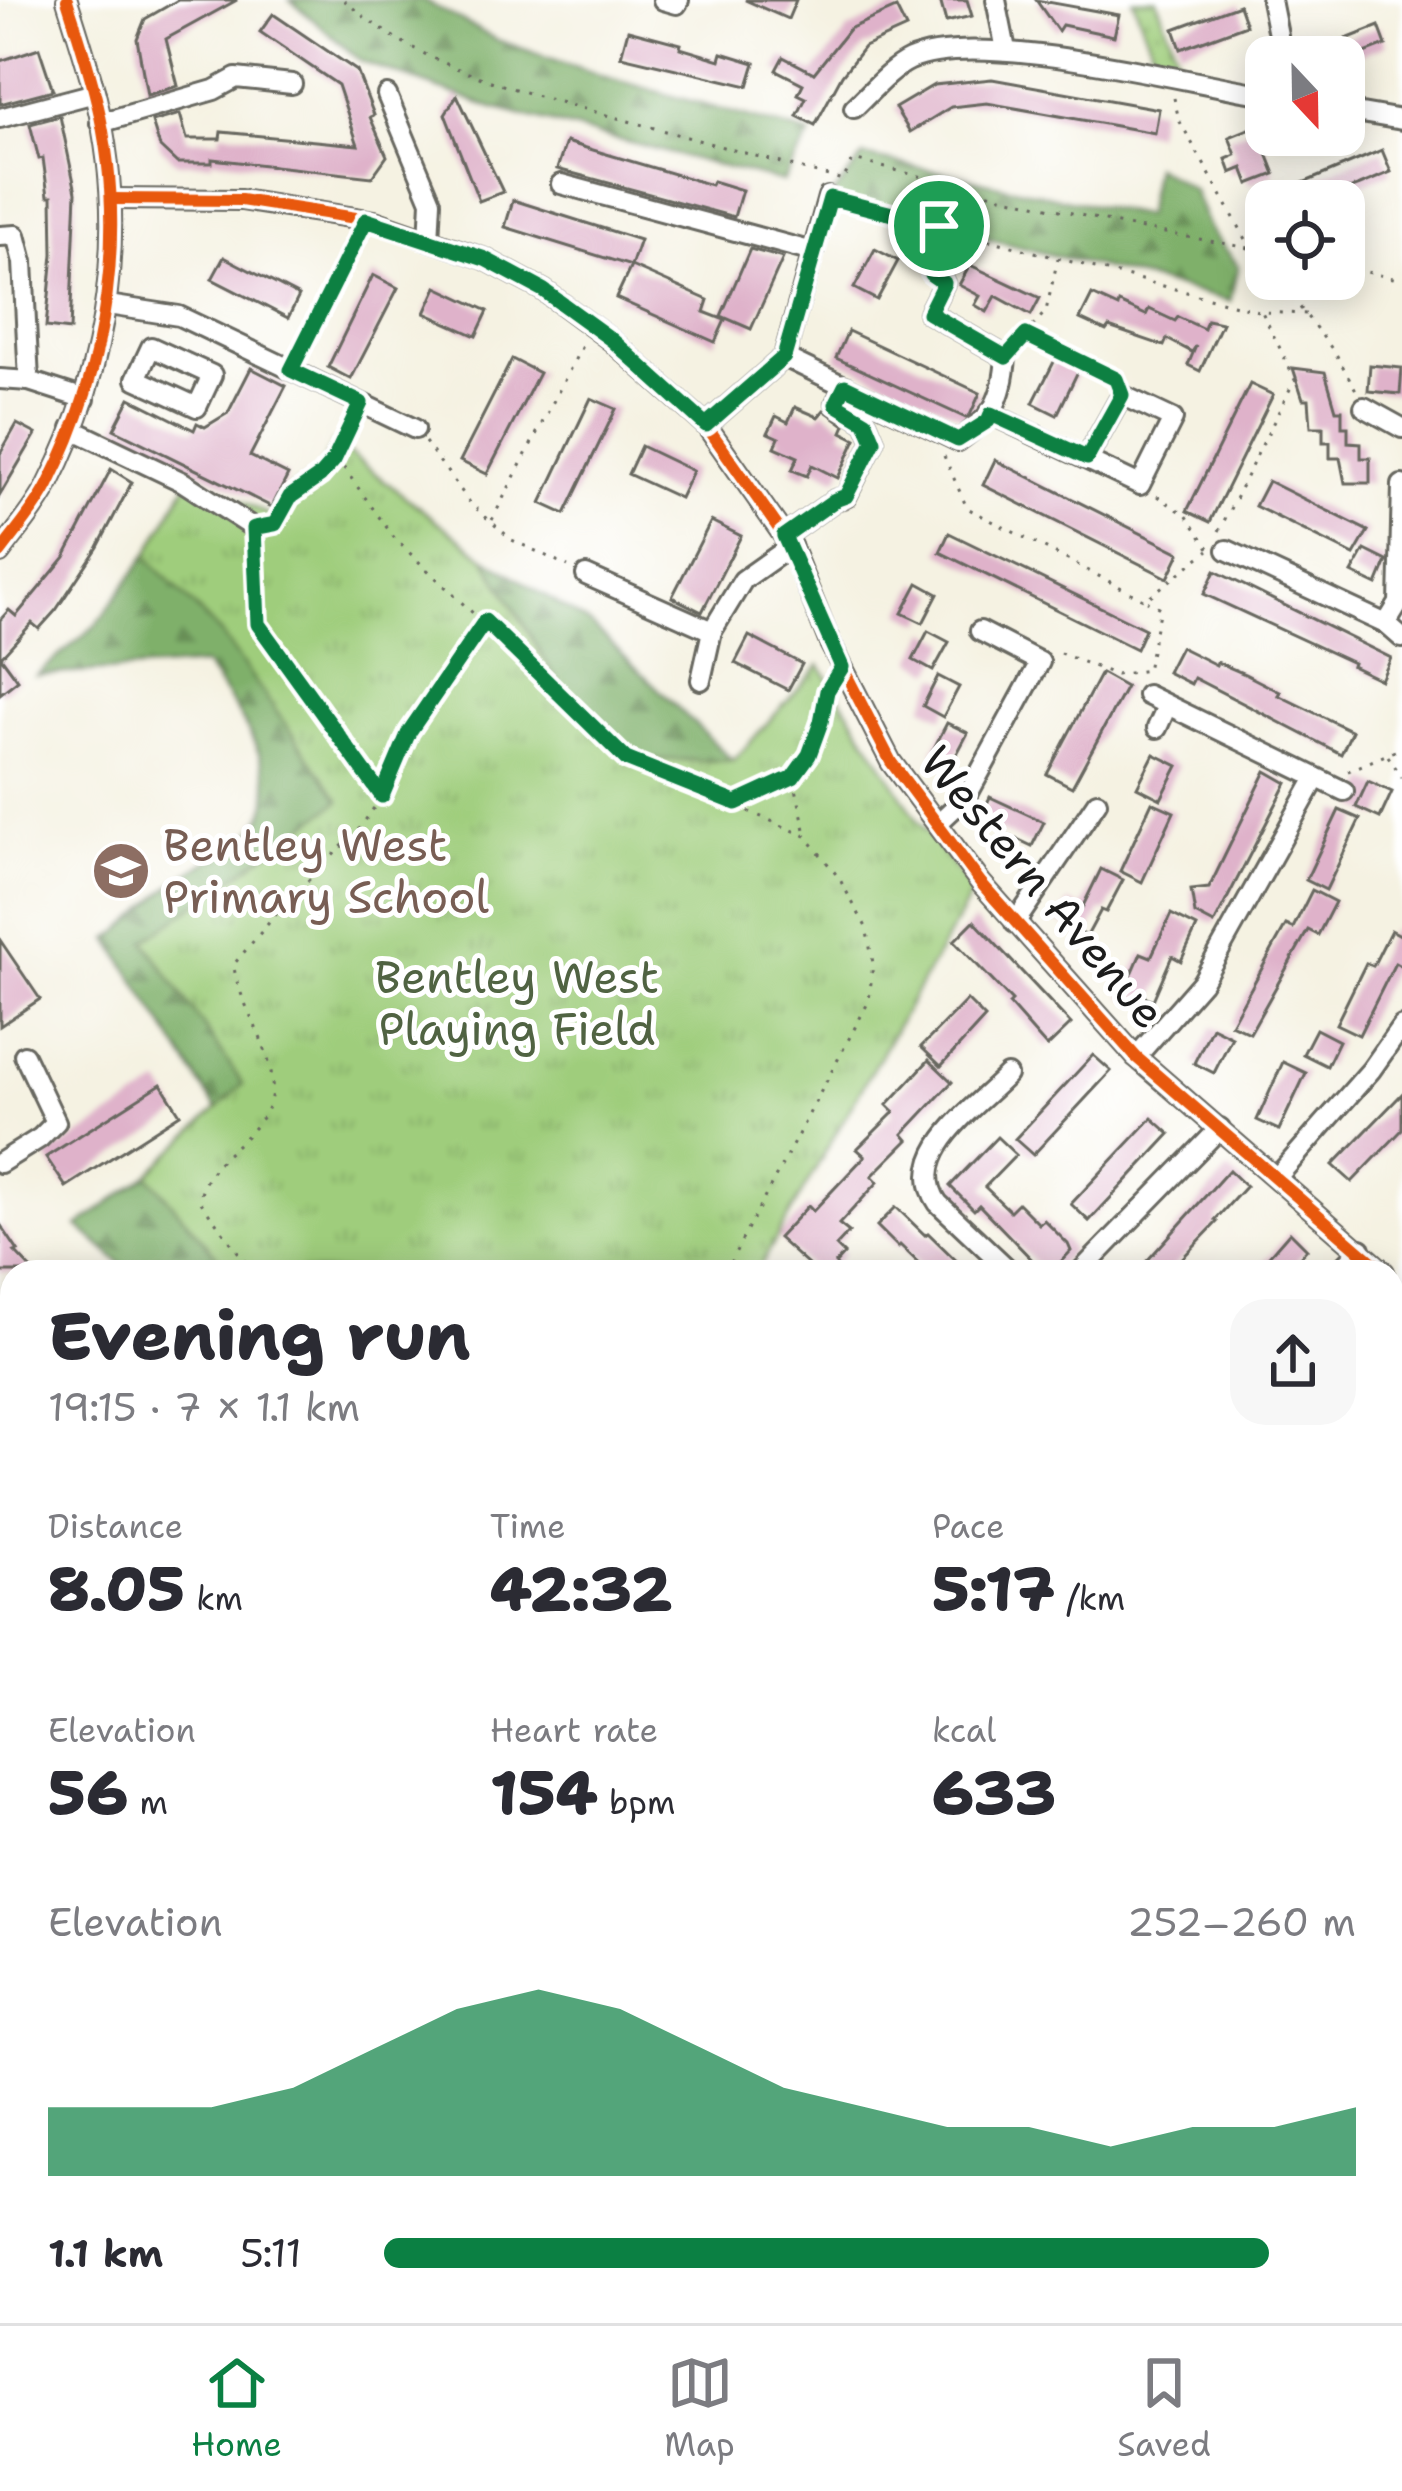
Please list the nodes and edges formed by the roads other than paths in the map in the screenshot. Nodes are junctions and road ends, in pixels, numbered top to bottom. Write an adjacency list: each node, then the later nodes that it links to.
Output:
1 (67, 0): 10 (street)
2 (664, 0): 3 (street)
3 (679, 0)
4 (996, 0): 7 (street)
5 (1271, 0): 6 (street)
6 (1275, 36)
7 (1006, 50): 9 (street); 12 (street)
8 (292, 84): 16 (street)
9 (1245, 92)
10 (94, 93): 14 (street); 16 (street)
11 (387, 95): 21 (street)
12 (854, 108)
13 (1365, 114): 15 (street)
14 (0, 118)
15 (1402, 120)
16 (100, 123): 18 (street)
17 (561, 184): 22 (street)
18 (111, 199): 21 (street, Western Avenue); 24 (street)
19 (827, 201): 22 (street)
20 (0, 236): 29 (street)
21 (429, 240): 34 (street, Western Avenue)
22 (813, 252): 26 (street)
23 (944, 283): 33 (street)
24 (108, 305): 25 (street); 31 (street)
25 (195, 324): 27 (street); 37 (street)
26 (784, 357): 30 (street); 34 (street)
27 (179, 360)
28 (0, 379): 29 (street)
29 (29, 382): 31 (street)
30 (845, 386): 33 (street); 41 (street)
31 (85, 399): 36 (street)
32 (1364, 407): 35 (street)
33 (991, 414): 38 (street)
34 (706, 425): 41 (street, Western Avenue)
35 (1402, 428)
36 (72, 429): 40 (street); 43 (street)
37 (416, 429)
38 (1087, 458): 38 (street)
39 (1402, 485): 45 (street)
40 (254, 528)
41 (788, 541): 46 (street); 56 (street, Western Avenue)
42 (1218, 550): 45 (street)
43 (0, 553)
44 (586, 575): 46 (street)
45 (1386, 624): 48 (street)
46 (712, 631): 49 (street)
47 (980, 632): 56 (street)
48 (1402, 638)
49 (701, 680)
50 (1147, 695): 51 (street)
51 (1167, 706): 52 (street); 53 (street)
52 (1156, 728)
53 (1316, 778): 54 (street); 60 (street)
54 (1344, 791)
55 (1097, 802): 57 (street)
56 (937, 824): 57 (street, Western Avenue)
57 (1015, 923): 60 (street, Western Avenue)
58 (1402, 1026): 64 (street)
59 (24, 1055): 63 (street)
60 (1136, 1057): 62 (street, Western Avenue)
61 (1007, 1075): 66 (street)
62 (1220, 1127): 64 (street, Western Avenue); 67 (street)
63 (0, 1162)
64 (1278, 1176): 65 (street, Western Avenue)
65 (1361, 1249): 68 (street); 69 (street, Western Avenue)
66 (998, 1260)
67 (1092, 1260)
68 (1350, 1260)
69 (1372, 1260)

